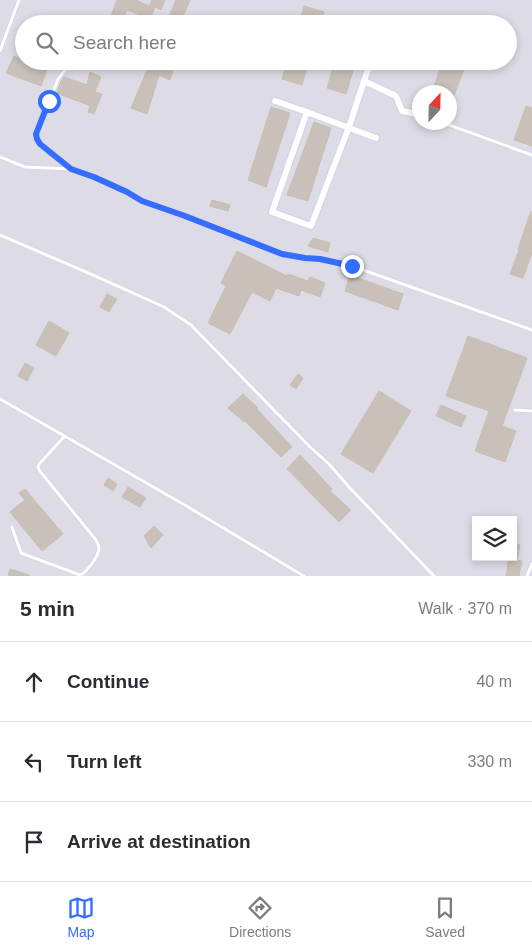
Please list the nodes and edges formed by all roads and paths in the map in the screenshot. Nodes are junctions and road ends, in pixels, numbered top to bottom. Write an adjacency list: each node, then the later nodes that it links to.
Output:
1 (20, 0): 2 (lane)
2 (0, 51)
3 (65, 70): 14 (lane)
4 (368, 70): 5 (street)
5 (364, 81): 8 (street); 9 (street)
6 (275, 101): 7 (street)
7 (307, 112): 9 (street); 9 (street)
8 (412, 113)
9 (348, 127): 11 (street)
10 (457, 128): 12 (lane)
11 (376, 138)
12 (532, 155)
13 (0, 156): 14 (lane)
14 (71, 169): 16 (lane)
15 (0, 235): 24 (lane)
16 (532, 330)
17 (0, 399): 20 (lane)
18 (515, 410): 19 (lane)
19 (532, 411)
20 (64, 437): 21 (lane); 23 (lane)
21 (12, 526)
22 (532, 564): 25 (lane)
23 (304, 576)
24 (434, 576)
25 (527, 576)

